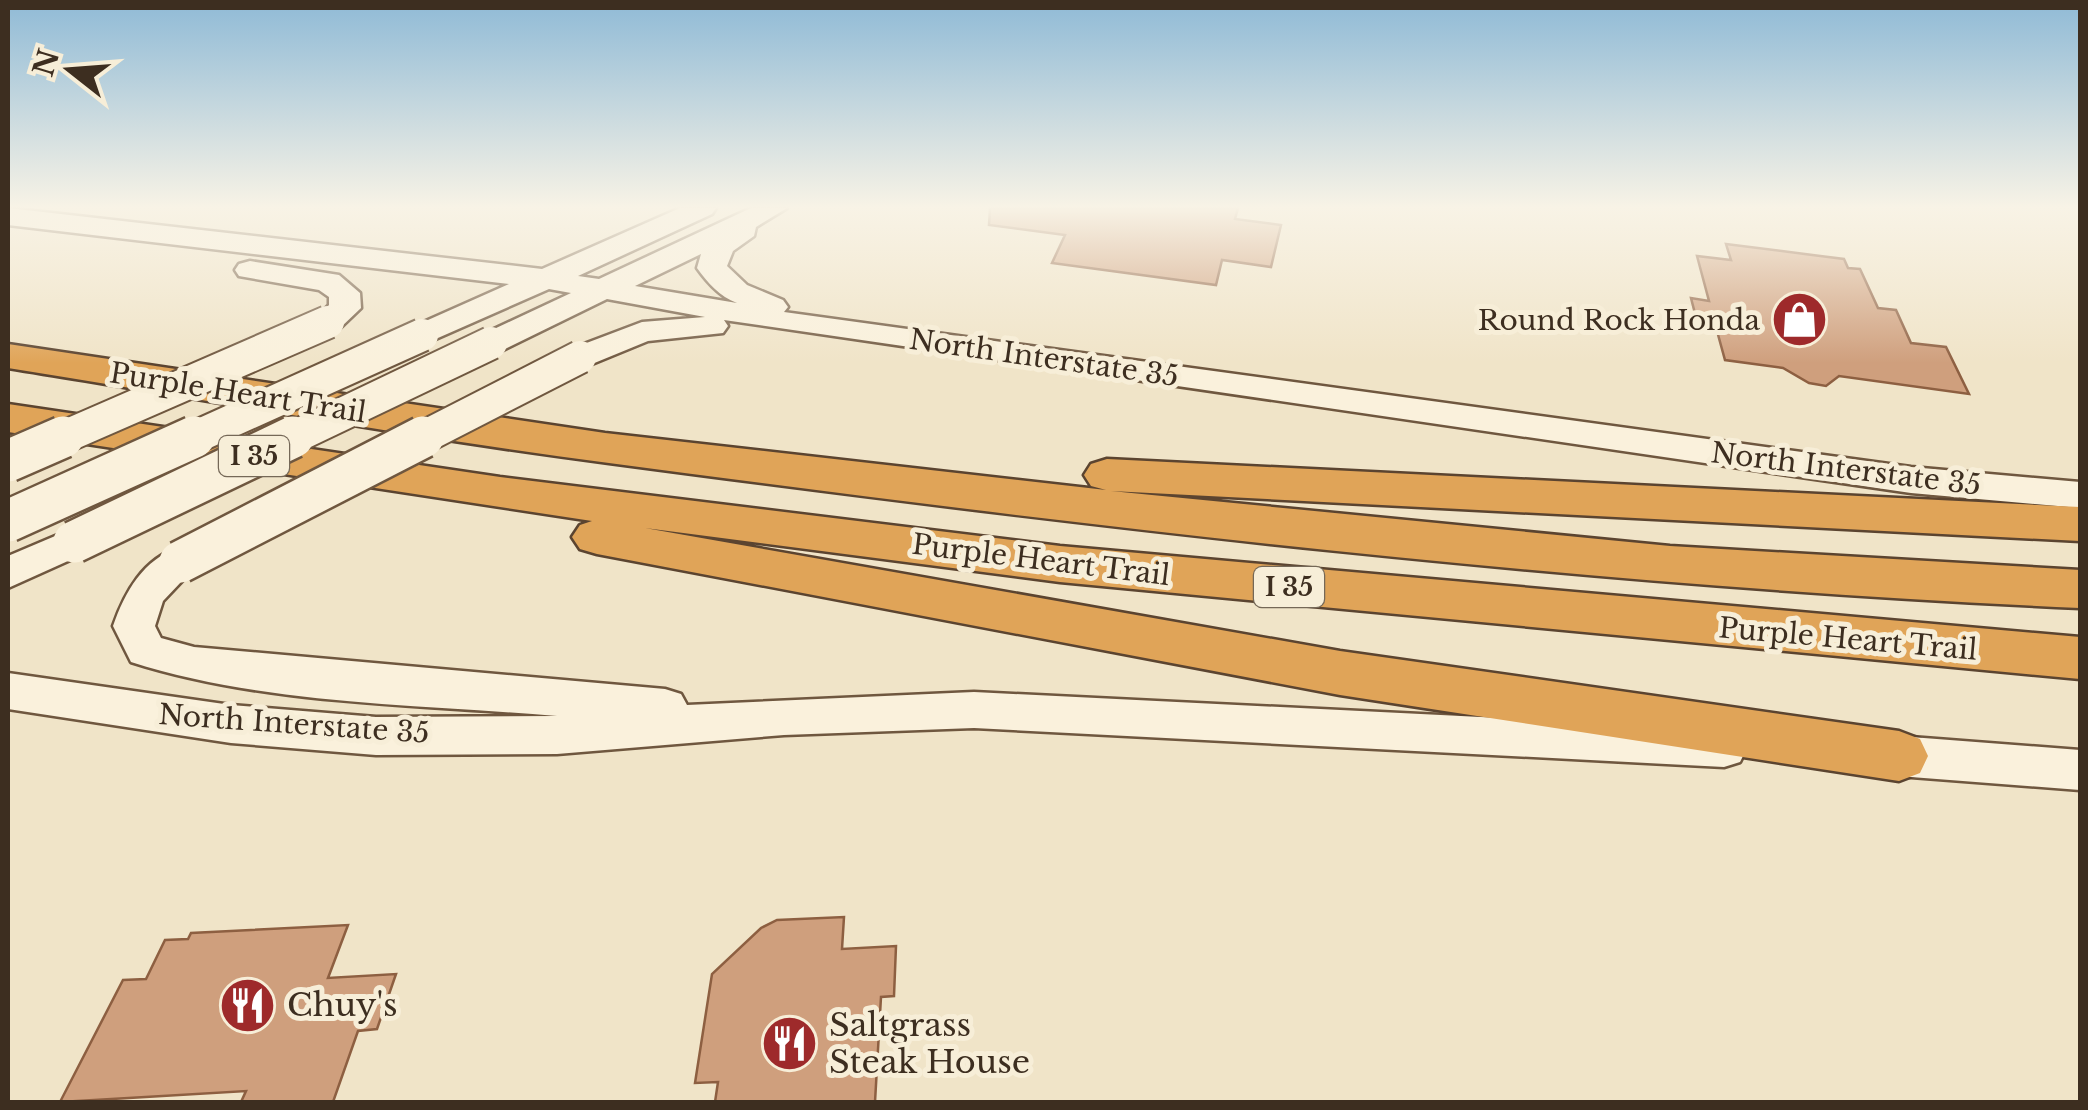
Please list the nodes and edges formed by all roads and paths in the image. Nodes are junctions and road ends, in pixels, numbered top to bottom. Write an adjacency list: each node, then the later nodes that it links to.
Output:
1 (177, 260): 12 (main road, bridge)
2 (368, 260): 6 (main road, North Interstate 35)
3 (590, 260): 6 (main road)
4 (664, 260): 7 (main road)
5 (713, 260): 8 (main road)
6 (546, 280): 7 (main road, North Interstate 35); 14 (main road, bridge)
7 (602, 289): 8 (main road, North Interstate 35); 16 (main road, bridge)
8 (821, 328): 13 (main road, North Interstate 35); 20 (main road, bridge)
9 (8, 356): 10 (highway, Purple Heart Trail / I 35)
10 (308, 406): 15 (highway); 17 (highway, Purple Heart Trail / I 35)
11 (8, 420): 18 (highway, Purple Heart Trail / I 35); 21 (highway)
12 (8, 461)
13 (2080, 495)
14 (8, 521)
15 (2080, 524)
16 (8, 573)
17 (2080, 589)
18 (2080, 658)
19 (8, 691): 20 (main road, North Interstate 35)
20 (784, 716): 21 (main road, North Interstate 35)
21 (1899, 756): 22 (main road, North Interstate 35)
22 (2080, 770)

